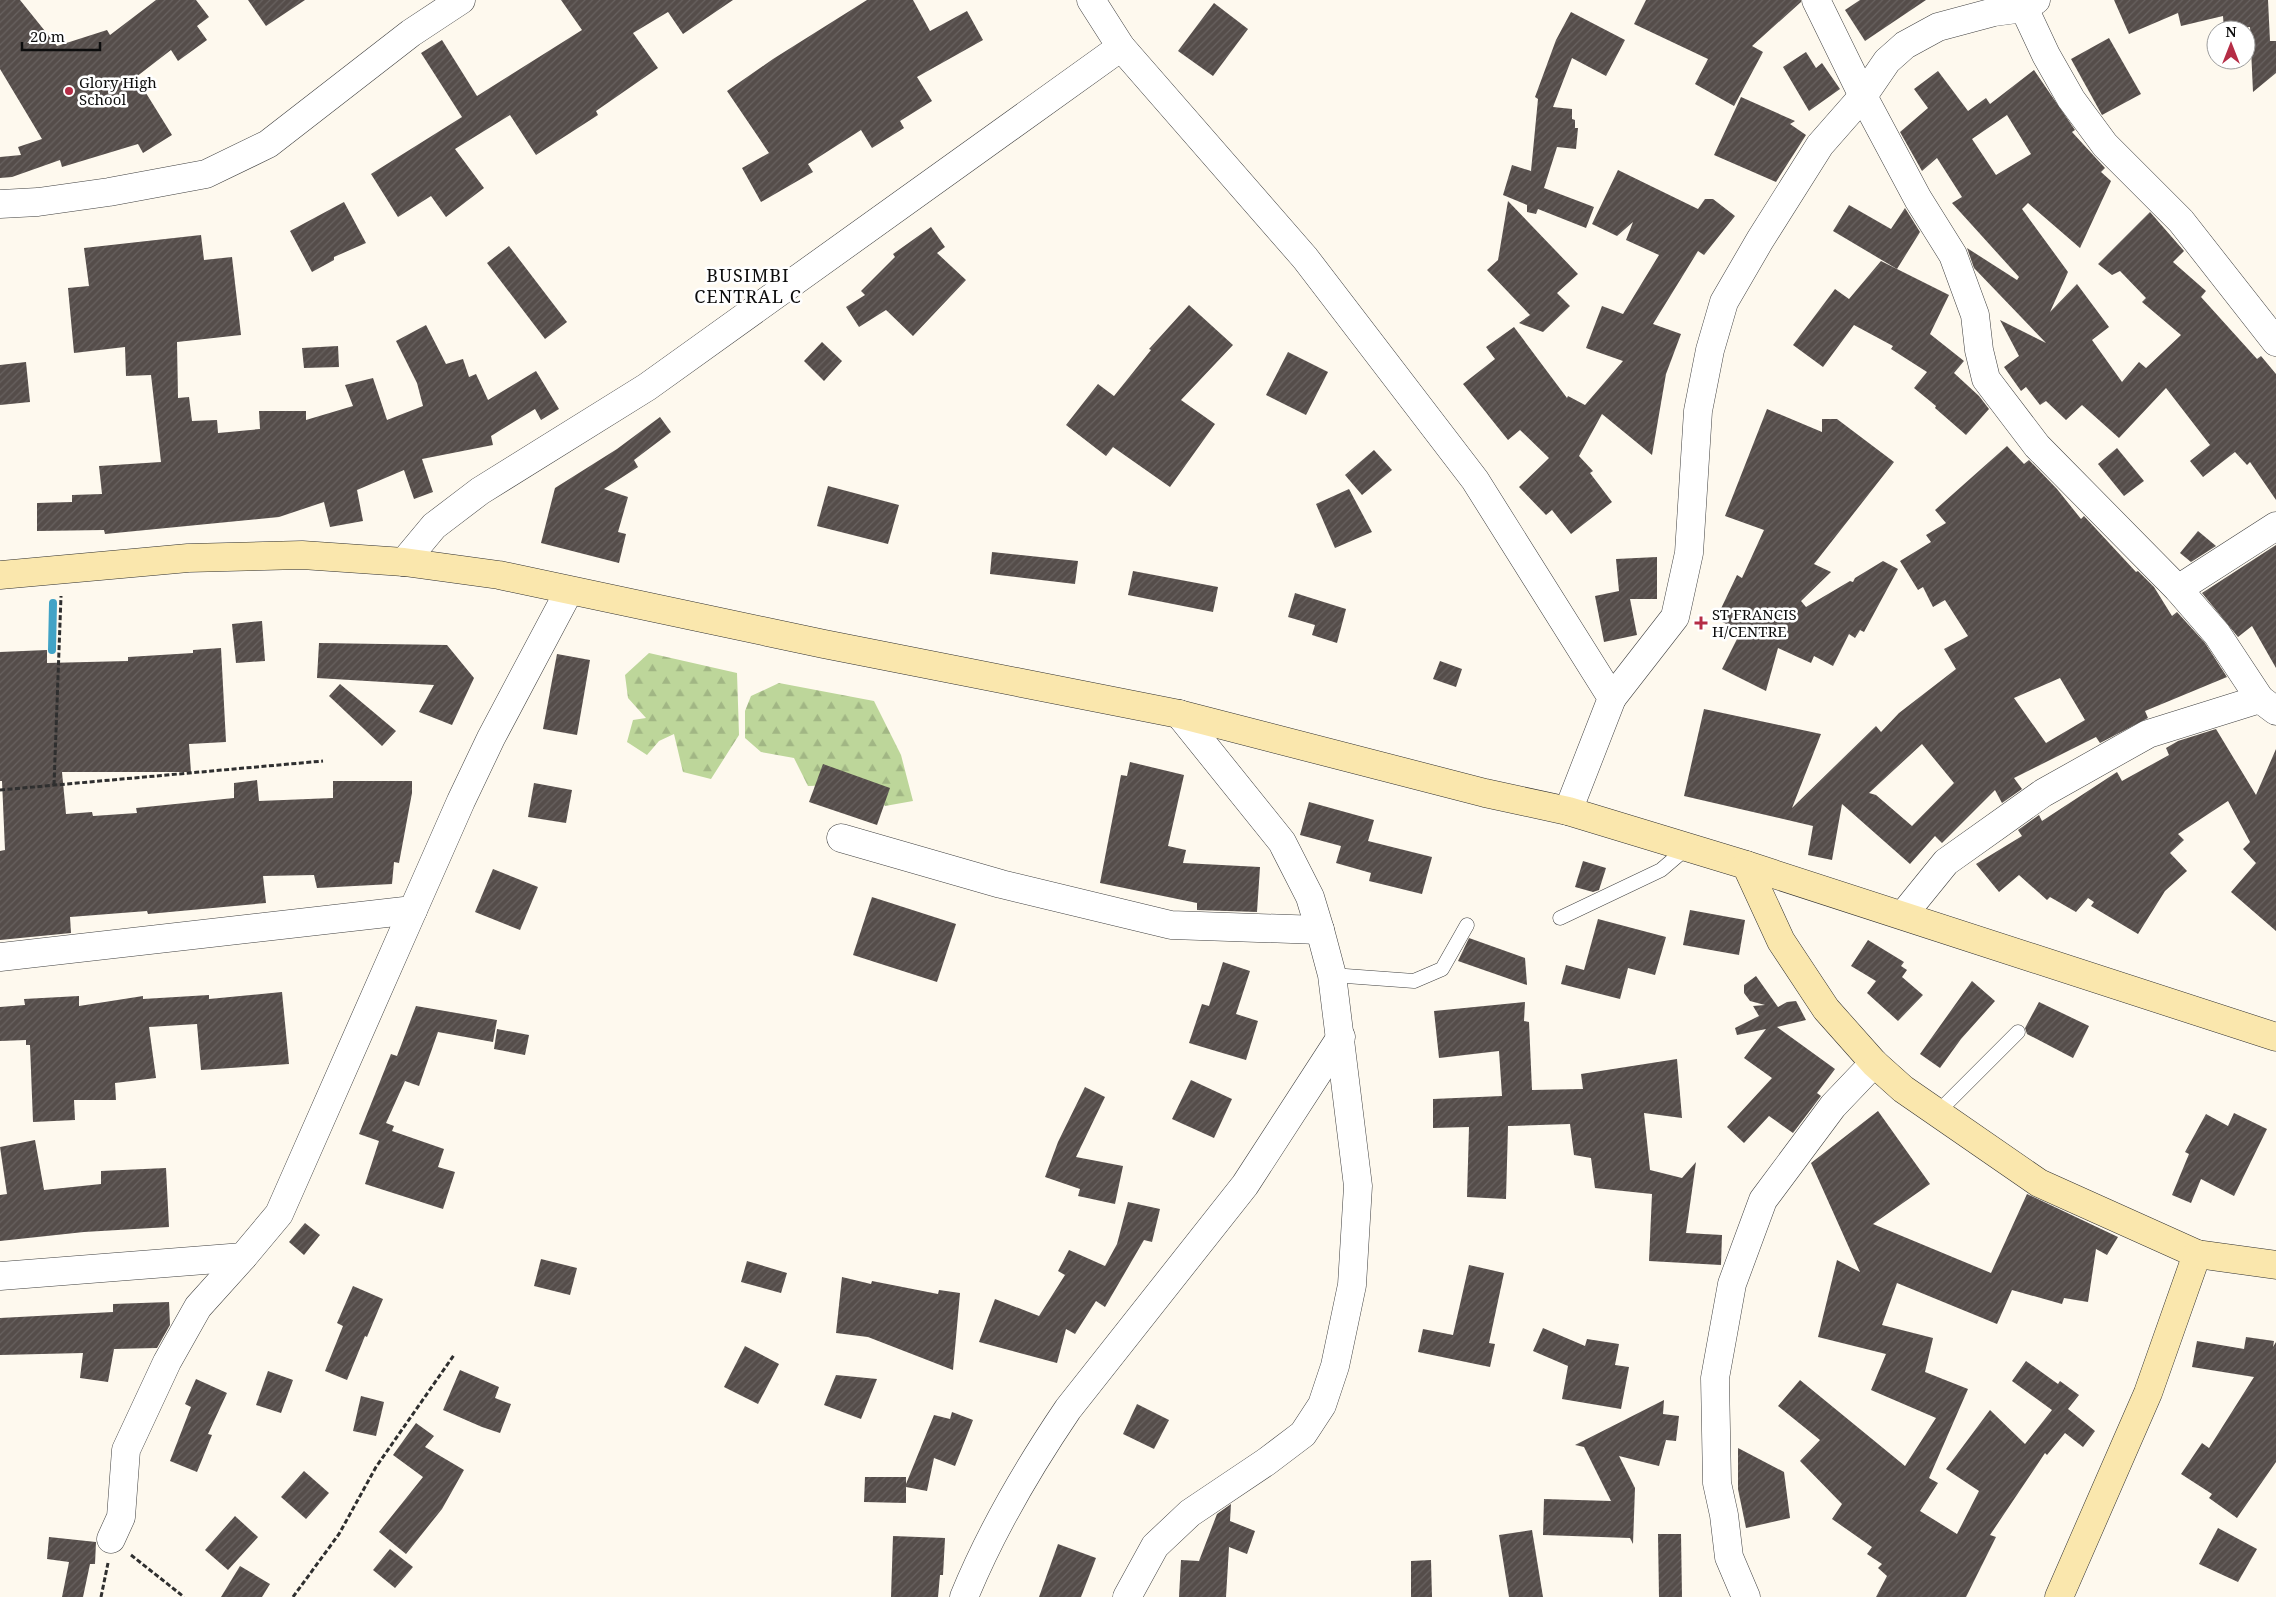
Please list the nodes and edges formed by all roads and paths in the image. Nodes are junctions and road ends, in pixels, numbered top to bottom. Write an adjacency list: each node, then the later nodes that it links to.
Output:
1 (461, 0): 7 (street)
2 (1090, 0): 5 (street)
3 (1816, 0): 6 (street)
4 (2030, 4): 6 (street); 8 (street)
5 (1121, 47): 10 (street); 15 (street)
6 (1863, 96): 13 (street); 15 (street)
7 (0, 204)
8 (2276, 342)
9 (2276, 526): 13 (street)
10 (404, 562): 11 (main road); 14 (main road)
11 (62, 569): 12 (main road); 19 (path)
12 (0, 575)
13 (2178, 589): 16 (street)
14 (569, 591): 17 (main road); 25 (street)
15 (1612, 698): 21 (street)
16 (2268, 705): 26 (street)
17 (1179, 714): 21 (main road); 29 (street)
18 (323, 760): 19 (path)
19 (54, 785): 20 (path)
20 (0, 790)
21 (1568, 811): 23 (main road)
22 (842, 838): 29 (street)
23 (1688, 846): 24 (main road); 27 (lane)
24 (1746, 865): 26 (main road); 35 (main road)
25 (413, 910): 30 (street); 38 (street)
26 (1903, 915): 34 (main road)
27 (1560, 918)
28 (1467, 925): 31 (lane)
29 (1320, 930): 31 (street)
30 (0, 957)
31 (1332, 975): 33 (street)
32 (2018, 1032): 36 (lane)
33 (1341, 1037): 46 (street); 47 (street)
34 (2276, 1037)
35 (1874, 1063): 36 (main road); 48 (street)
36 (1937, 1113): 37 (main road)
37 (2198, 1254): 39 (main road); 49 (main road)
38 (243, 1257): 40 (street); 42 (street)
39 (2276, 1265)
40 (0, 1276)
41 (454, 1355): 45 (path)
42 (111, 1539): 43 (path); 44 (path)
43 (102, 1597)
44 (184, 1597)
45 (293, 1597)
46 (964, 1597)
47 (1127, 1597)
48 (1746, 1597)
49 (2059, 1597)

